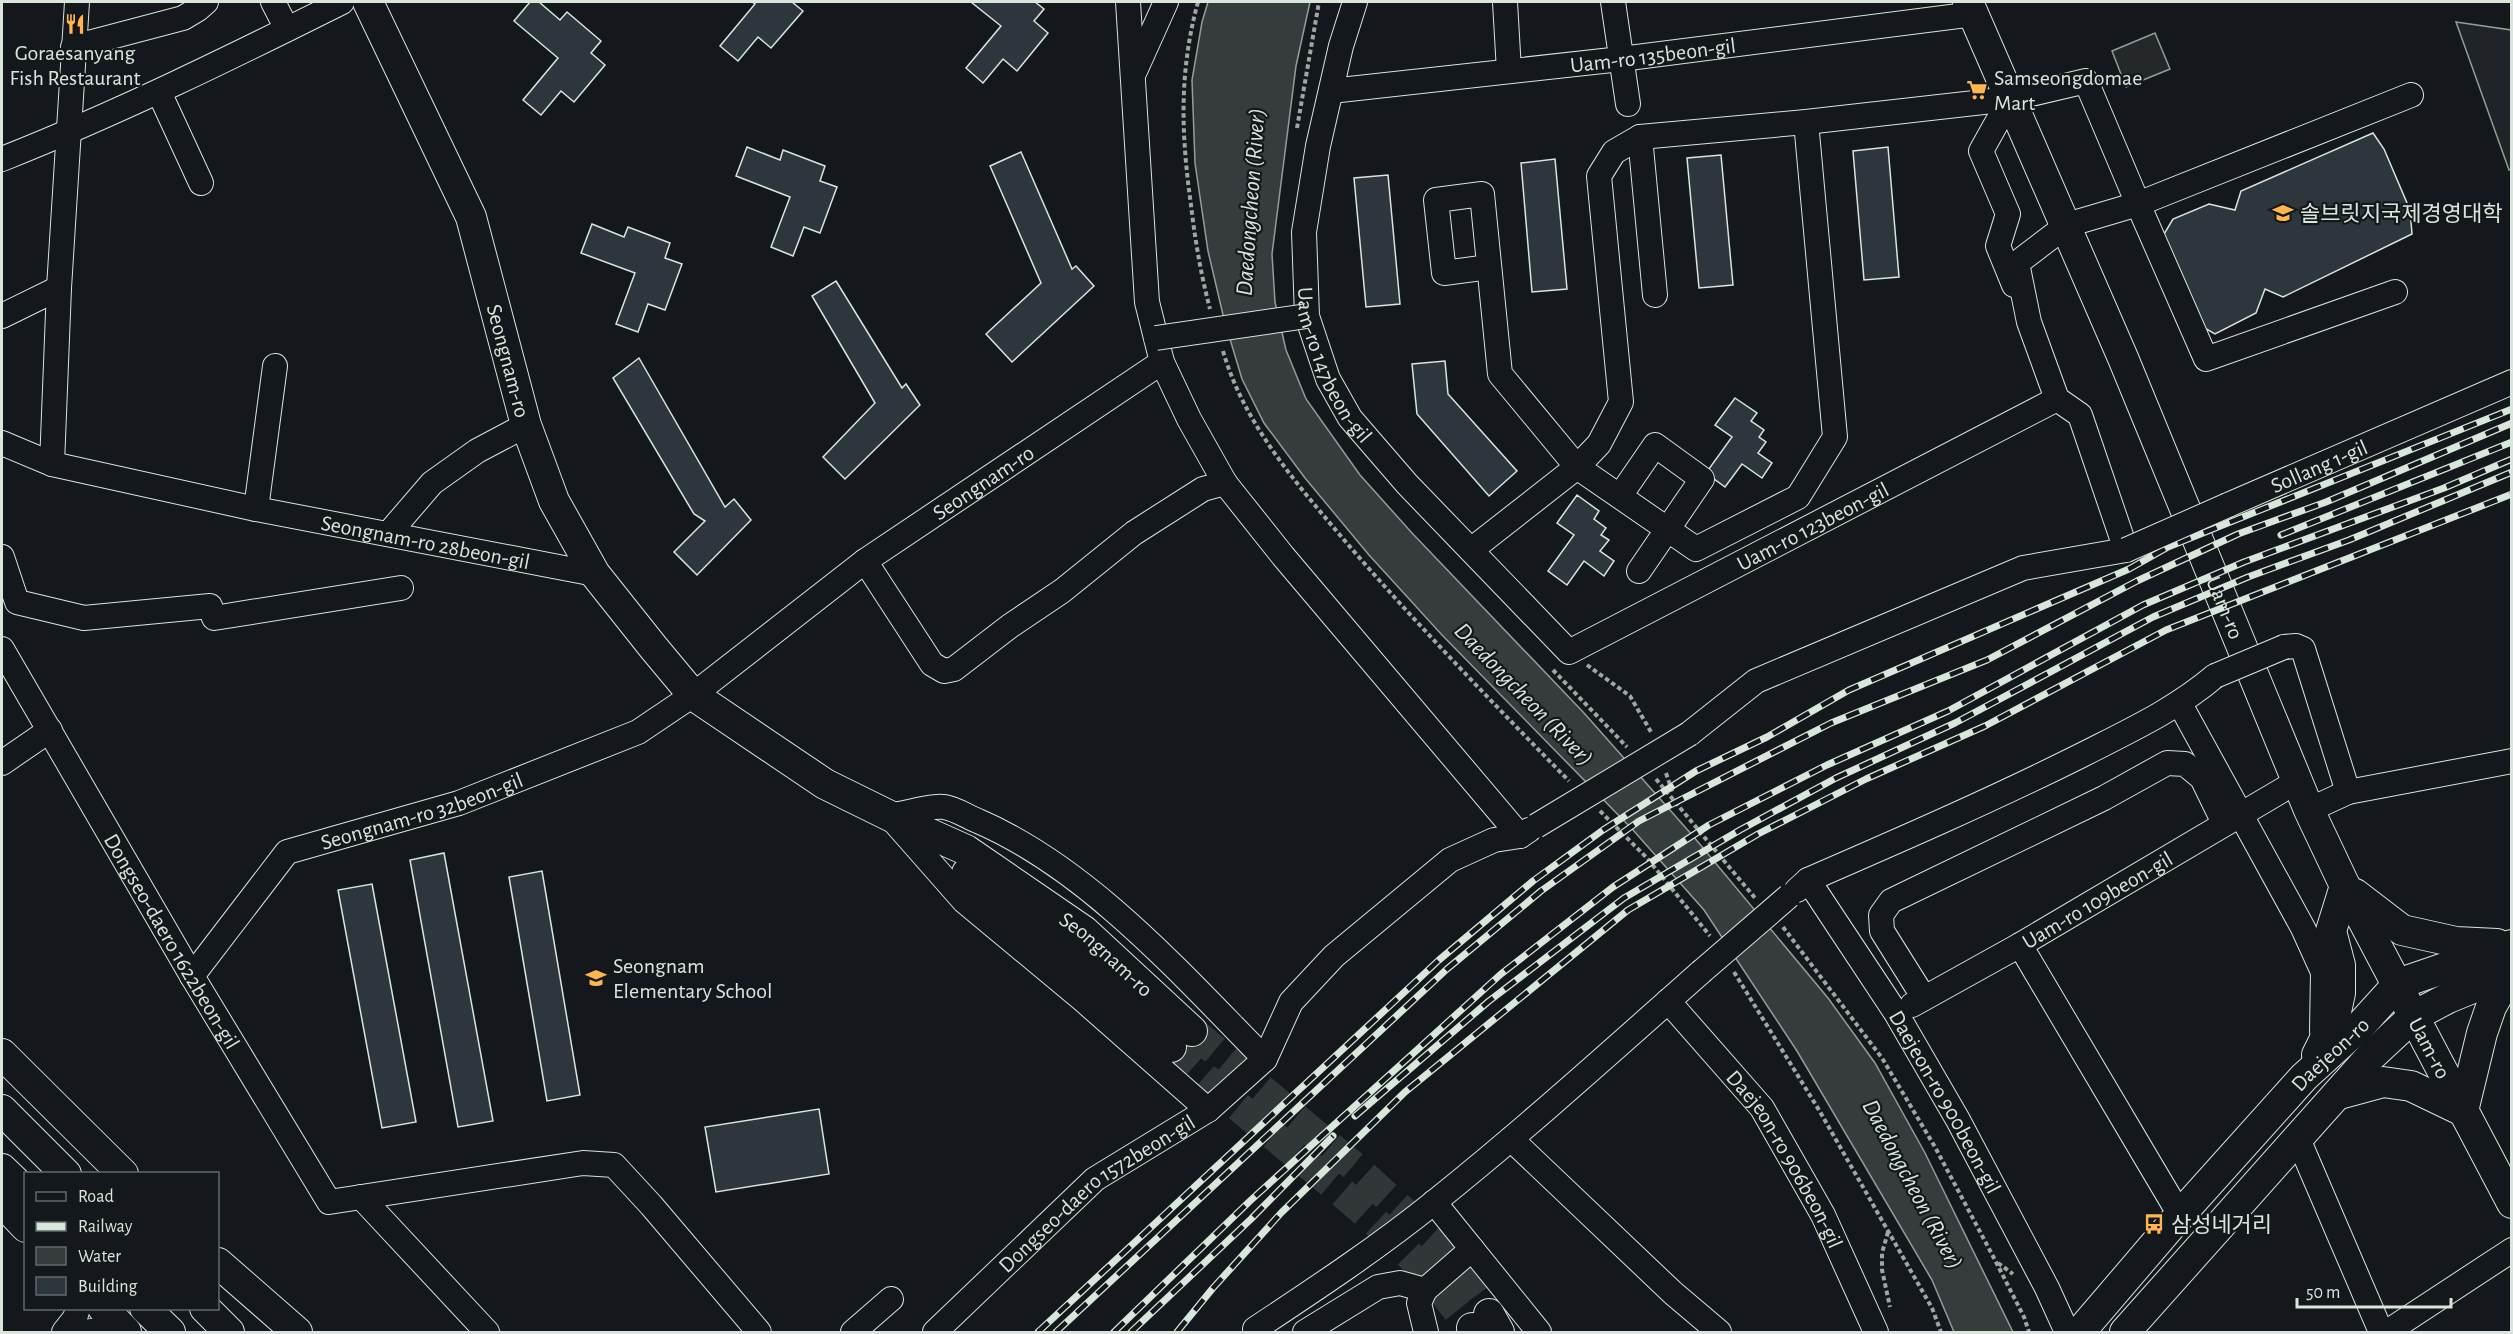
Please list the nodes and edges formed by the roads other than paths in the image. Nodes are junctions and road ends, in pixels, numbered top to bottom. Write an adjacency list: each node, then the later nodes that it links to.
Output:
1 (77, 2): 13 (street)
2 (206, 2): 13 (street)
3 (273, 2): 12 (street)
4 (342, 2): 12 (street)
5 (368, 2): 41 (main road, Seongnam-ro)
6 (1128, 2): 16 (street)
7 (1166, 2): 16 (street)
8 (1355, 2): 17 (street, Uam-ro 147beon-gil)
9 (1505, 2): 15 (street)
10 (1614, 2): 14 (street)
11 (1971, 8): 14 (street, Uam-ro 135beon-gil); 20 (main road, Uam-ro)
12 (287, 29): 18 (street)
13 (73, 47): 23 (street)
14 (1622, 59): 15 (street, Uam-ro 135beon-gil); 21 (street)
15 (1509, 71): 17 (street, Uam-ro 135beon-gil)
16 (1134, 72): 36 (street)
17 (1330, 91): 34 (street, Uam-ro 147beon-gil)
18 (159, 92): 23 (street); 26 (street)
19 (2410, 94): 27 (street)
20 (2010, 99): 22 (street); 27 (street); 28 (main road, Uam-ro); 35 (street)
21 (1628, 104)
22 (1806, 122): 24 (street); 48 (street)
23 (69, 132): 25 (street); 30 (street)
24 (1640, 137): 32 (street); 44 (street)
25 (2, 159)
26 (201, 183)
27 (2138, 204): 28 (street); 31 (street)
28 (2067, 225): 35 (street); 64 (main road, Uam-ro)
29 (1489, 267): 44 (street)
30 (59, 288): 33 (street); 43 (street)
31 (2395, 292)
32 (1655, 295)
33 (2, 316)
34 (1307, 316): 36 (street, bridge); 50 (street, Uam-ro 147beon-gil)
35 (2029, 322): 40 (street)
36 (1156, 338): 37 (street)
37 (1162, 362): 45 (street); 53 (street, Seongnam-ro)
38 (275, 366): 47 (street)
39 (2511, 382): 51 (street, Sollang 1-gil, bridge)
40 (2057, 399): 51 (street); 58 (street, Uam-ro 123beon-gil)
41 (526, 425): 49 (street); 55 (main road, Seongnam-ro)
42 (2, 444): 43 (street, Seongnam-ro 28beon-gil)
43 (52, 464): 47 (street, Seongnam-ro 28beon-gil)
44 (1577, 467): 46 (street); 50 (street)
45 (1225, 483): 53 (street); 69 (street)
46 (1620, 496): 48 (street); 48 (street)
47 (256, 509): 49 (street, Seongnam-ro 28beon-gil)
48 (1668, 529): 54 (street)
49 (388, 533): 55 (street, Seongnam-ro 28beon-gil)
50 (1471, 550): 58 (street, Uam-ro 147beon-gil)
51 (2126, 550): 69 (street, Sollang 1-gil, bridge)
52 (2, 557): 56 (street)
53 (865, 561): 59 (street, Seongnam-ro)
54 (1639, 571)
55 (595, 574): 59 (main road, Seongnam-ro)
56 (401, 588)
57 (2, 649): 61 (street, Dongseo-daero 1622beon-gil)
58 (1569, 652)
59 (693, 694): 67 (main road, Seongnam-ro); 74 (street, Seongnam-ro 32beon-gil)
60 (2180, 704): 65 (street, bridge); 68 (street); 70 (street)
61 (50, 730): 63 (street); 74 (street, Dongseo-daero 1622beon-gil)
62 (2511, 761): 65 (street)
63 (2, 763)
64 (2296, 782): 66 (main road, Uam-ro); 68 (street, Uam-ro 109beon-gil)
65 (2348, 792): 66 (street)
66 (2309, 810): 71 (main road, Uam-ro)
67 (890, 816): 80 (main road, Seongnam-ro); 83 (street); 87 (street)
68 (2232, 818): 72 (street, Uam-ro 109beon-gil); 76 (street); 81 (street)
69 (1528, 831): 83 (street)
70 (1808, 880): 77 (street, bridge); 78 (street, Daejeon-ro 900beon-gil)
71 (2345, 886): 73 (main road); 75 (main road, Uam-ro); 81 (main road)
72 (2020, 945): 76 (street, Uam-ro 109beon-gil); 99 (street)
73 (2511, 959): 75 (main road, Daejeon-ro); 79 (main road, Daejeon-ro); 88 (main road)
74 (192, 976): 95 (street, Dongseo-daero 1622beon-gil)
75 (2398, 984): 79 (main road, Uam-ro); 84 (main road, Daejeon-ro)
76 (1924, 998): 78 (street, Uam-ro 109beon-gil)
77 (1668, 1001): 89 (street); 129 (street, Daejeon-ro 906beon-gil)
78 (1896, 1013): 130 (street, Daejeon-ro 900beon-gil)
79 (2414, 1016): 85 (main road, Daejeon-ro); 88 (main road, Uam-ro)
80 (1182, 1039)
81 (2322, 1046): 84 (main road)
82 (2, 1054): 93 (main road)
83 (1265, 1059): 87 (street, Dongseo-daero 1572beon-gil)
84 (2304, 1077): 99 (main road, Daejeon-ro)
85 (2338, 1094): 88 (main road); 90 (main road, Daejeon-ro)
86 (2, 1110): 92 (main road)
87 (1208, 1110): 124 (street, Dongseo-daero 1572beon-gil)
88 (2463, 1111): 98 (main road, Uam-ro)
89 (1511, 1139): 97 (street); 128 (street)
90 (2298, 1139): 132 (main road, Daejeon-ro); 133 (street)
91 (2, 1169): 94 (main road)
92 (65, 1172)
93 (122, 1172)
94 (24, 1190)
95 (361, 1197): 121 (street); 122 (street, Dongseo-daero 1622beon-gil)
96 (2, 1202): 100 (main road)
97 (1434, 1202): 101 (street); 112 (street)
98 (2511, 1203)
99 (2180, 1215): 131 (main road, Daejeon-ro)
100 (24, 1225)
101 (1472, 1249): 105 (street); 127 (street)
102 (2511, 1250): 134 (street)
103 (219, 1264): 120 (main road)
104 (219, 1290): 119 (main road)
105 (1425, 1290): 125 (street); 126 (street)
106 (891, 1299): 123 (street)
107 (77, 1310): 113 (street)
108 (106, 1310): 115 (main road)
109 (145, 1310): 116 (main road)
110 (145, 1310): 117 (main road)
111 (207, 1310): 118 (main road)
112 (1255, 1329)
113 (64, 1332)
114 (85, 1332): 115 (street)
115 (126, 1332)
116 (165, 1332)
117 (170, 1332)
118 (230, 1332)
119 (266, 1332)
120 (297, 1332)
121 (487, 1332)
122 (759, 1332)
123 (853, 1332)
124 (935, 1332)
125 (1305, 1332)
126 (1426, 1332)
127 (1539, 1332)
128 (1719, 1332)
129 (1876, 1332)
130 (2067, 1332)
131 (2080, 1332)
132 (2125, 1332)
133 (2381, 1332)
134 (2387, 1332)

